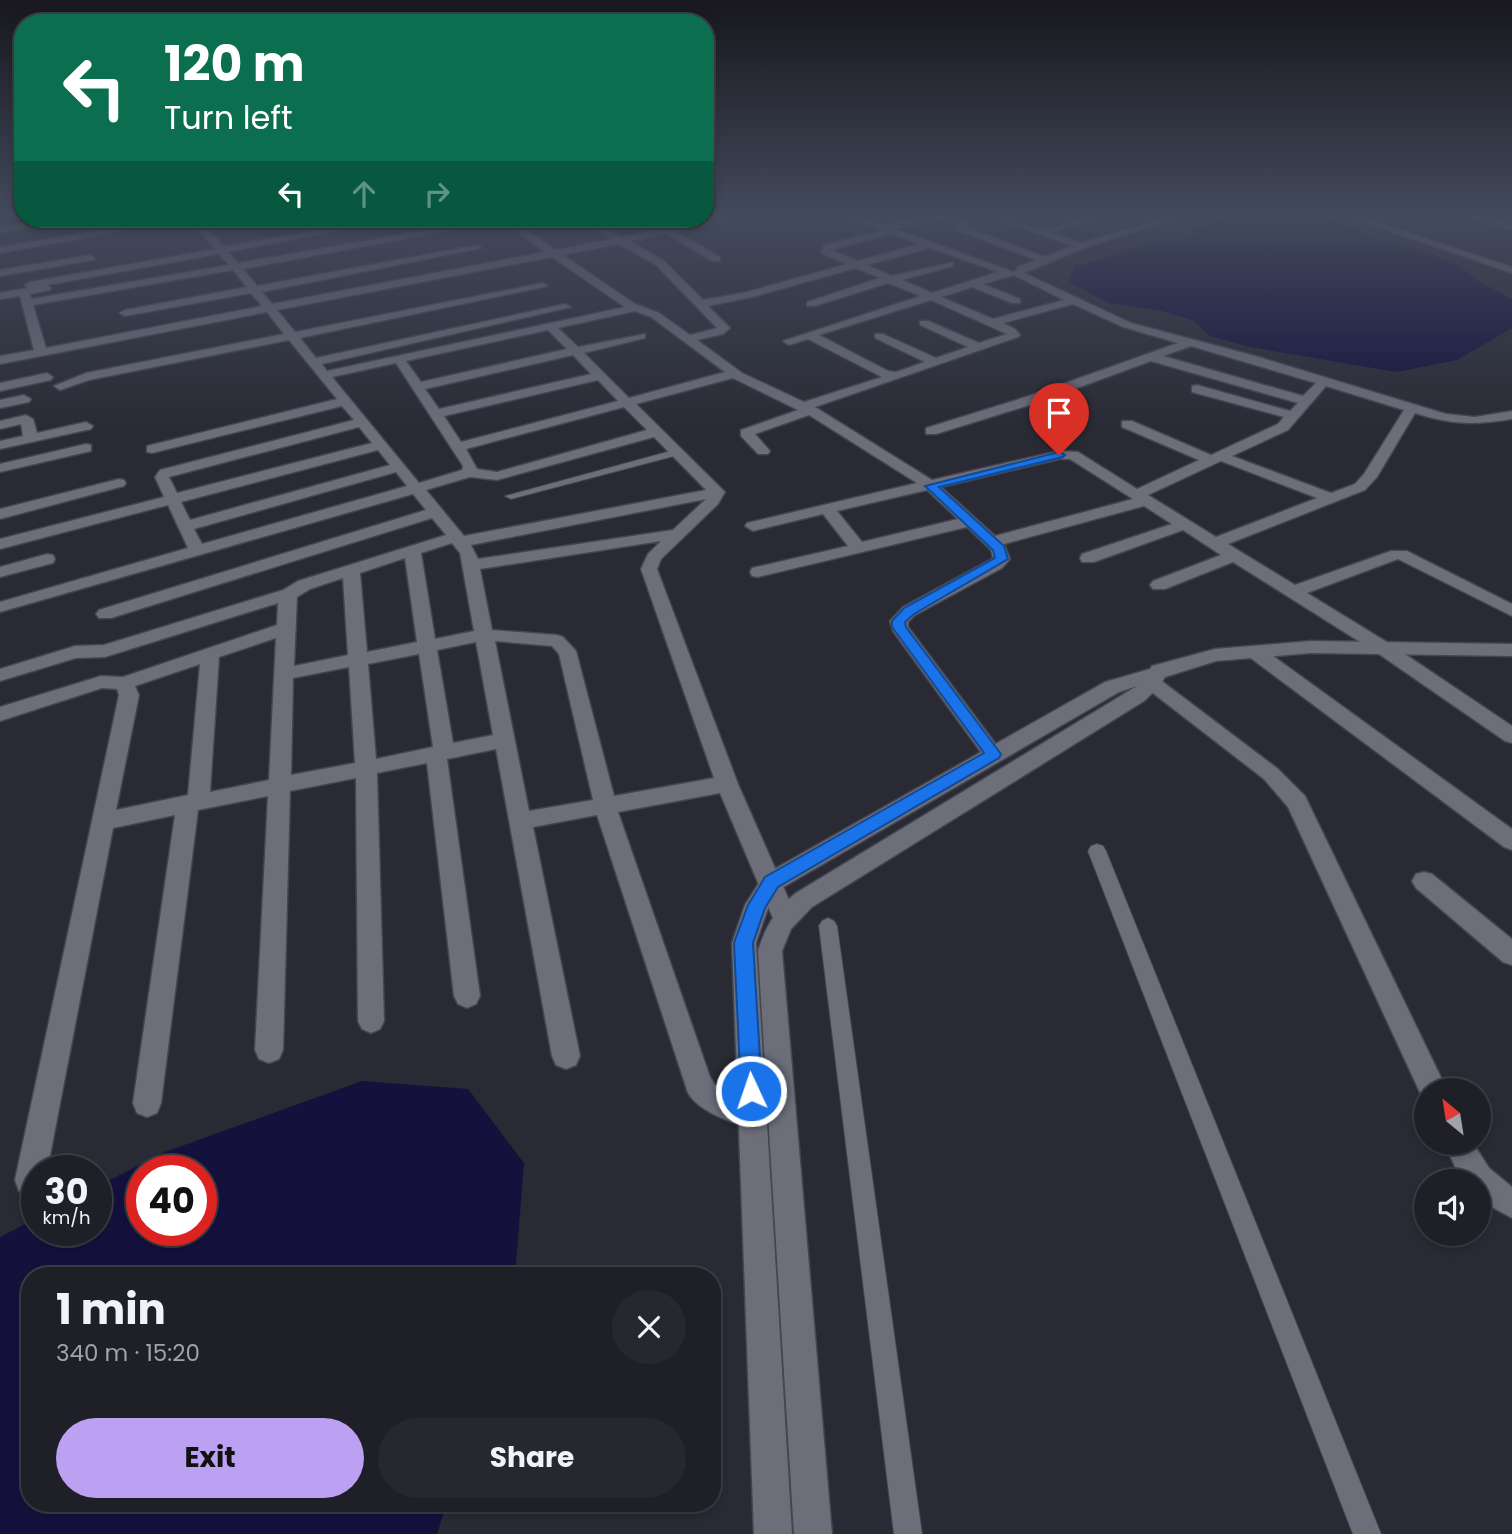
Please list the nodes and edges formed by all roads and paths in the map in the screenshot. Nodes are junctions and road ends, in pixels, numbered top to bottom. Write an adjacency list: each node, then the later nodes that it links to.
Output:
1 (19, 287): 16 (street)
2 (125, 287): 20 (street)
3 (184, 287): 17 (street)
4 (203, 287): 28 (street)
5 (253, 287): 27 (street)
6 (384, 287): 27 (street)
7 (540, 287): 35 (street)
8 (605, 287): 26 (street)
9 (683, 287): 23 (street)
10 (778, 287): 23 (street)
11 (868, 287): 24 (street)
12 (905, 287): 19 (street)
13 (964, 287): 19 (street)
14 (980, 287): 21 (street)
15 (1040, 287): 22 (street)
16 (0, 290)
17 (156, 293)
18 (0, 296): 20 (street)
19 (930, 297): 30 (street); 32 (street)
20 (26, 298): 41 (street)
21 (1016, 301)
22 (1070, 301): 30 (street); 38 (street)
23 (700, 304): 36 (street)
24 (811, 304)
25 (565, 307): 46 (street)
26 (634, 307): 31 (street); 36 (street)
27 (270, 309): 35 (street); 41 (street)
28 (125, 313)
29 (924, 323): 39 (street)
30 (991, 323): 39 (street)
31 (550, 326): 40 (street); 43 (street)
32 (809, 335): 37 (street); 49 (street)
33 (641, 336): 40 (street)
34 (879, 336): 45 (street)
35 (293, 337): 46 (street); 52 (street)
36 (688, 339): 47 (street)
37 (789, 341)
38 (1191, 342): 42 (street); 51 (street)
39 (979, 348): 45 (street)
40 (576, 351): 48 (street); 54 (street)
41 (41, 352): 44 (street)
42 (1150, 356): 58 (street); 73 (street)
43 (399, 359): 46 (street); 54 (street)
44 (0, 360)
45 (937, 363): 49 (street)
46 (319, 369): 57 (street)
47 (734, 374): 59 (street); 61 (street)
48 (600, 376): 59 (street); 63 (street)
49 (897, 376): 61 (street)
50 (47, 377): 53 (street)
51 (1324, 381): 58 (street); 62 (street)
52 (60, 386)
53 (0, 387)
54 (418, 387): 64 (street)
55 (1197, 389): 66 (street)
56 (24, 399): 60 (street)
57 (346, 401): 67 (street); 79 (street)
58 (1307, 401): 66 (street)
59 (627, 402): 63 (street); 72 (street)
60 (0, 404)
61 (806, 408): 80 (street); 88 (street)
62 (1412, 408): 65 (street); 94 (street)
63 (523, 411): 64 (street); 77 (street)
64 (436, 414): 77 (street)
65 (1512, 415)
66 (1294, 416): 82 (street)
67 (363, 422): 76 (street); 85 (street)
68 (1127, 424): 82 (street)
69 (0, 425): 74 (street)
70 (86, 426): 74 (street)
71 (144, 431): 79 (street)
72 (657, 432): 81 (street); 86 (street)
73 (931, 432)
74 (31, 438): 75 (street)
75 (0, 445)
76 (381, 445): 83 (street); 93 (street)
77 (457, 447): 86 (street)
78 (86, 448): 84 (street)
79 (152, 449): 85 (street)
80 (763, 451)
81 (678, 452): 90 (street); 91 (lane)
82 (1215, 458): 92 (street); 94 (street)
83 (399, 467): 89 (street); 100 (street)
84 (0, 468)
85 (165, 473): 93 (street)
86 (469, 473): 89 (street)
87 (119, 483): 97 (street)
88 (931, 486): 92 (street); 95 (street); 98 (street)
89 (416, 488): 96 (street); 108 (street)
90 (718, 492): 102 (street); 103 (street)
91 (511, 496)
92 (1143, 497): 99 (street); 104 (street)
93 (173, 499): 100 (street); 106 (street)
94 (1333, 499): 105 (street)
95 (827, 509): 101 (street); 107 (street)
96 (436, 512): 103 (street); 122 (street)
97 (0, 514)
98 (971, 521): 104 (street); 107 (street)
99 (1186, 524): 105 (street); 111 (street)
100 (186, 526): 108 (street)
101 (753, 526)
102 (678, 534): 113 (street); 141 (street)
103 (458, 540): 109 (street); 113 (street)
104 (992, 542): 139 (street)
105 (1216, 543): 110 (street)
106 (0, 544)
107 (858, 548): 116 (street)
108 (197, 551): 120 (street)
109 (412, 551): 114 (street); 125 (street)
110 (1235, 555): 117 (street); 118 (street)
111 (1088, 558)
112 (47, 559): 115 (street)
113 (471, 565): 124 (street)
114 (351, 570): 119 (street); 130 (street)
115 (0, 572)
116 (758, 572)
117 (1159, 585)
118 (1293, 592): 121 (street); 126 (street)
119 (289, 594): 123 (street); 132 (street)
120 (0, 607)
121 (1511, 610)
122 (106, 614)
123 (284, 629): 129 (street); 131 (street)
124 (485, 635): 125 (street); 137 (street); 144 (street)
125 (427, 646): 130 (street); 138 (street)
126 (1383, 648): 127 (street); 128 (street); 136 (street)
127 (1512, 650)
128 (1255, 652): 133 (street); 147 (street)
129 (210, 654): 134 (street); 143 (street)
130 (358, 659): 131 (street); 140 (street)
131 (283, 674): 142 (street)
132 (0, 675)
133 (1156, 676): 139 (street); 151 (street); 158 (street)
134 (124, 683): 135 (street); 145 (street)
135 (0, 714)
136 (1512, 736)
137 (505, 740): 138 (street); 146 (street)
138 (440, 752): 140 (street); 154 (street)
139 (993, 754): 150 (street)
140 (366, 767): 142 (street); 155 (street)
141 (727, 784): 144 (street); 150 (street)
142 (280, 785): 143 (street); 156 (street)
143 (193, 802): 145 (street); 159 (street)
144 (605, 805): 146 (street); 160 (street)
145 (104, 821): 161 (street)
146 (521, 821): 157 (street)
147 (1512, 841)
148 (1097, 851): 167 (lane)
149 (1424, 881): 153 (street)
150 (772, 882): 151 (street); 160 (street)
151 (784, 916): 165 (street)
152 (828, 926): 166 (lane)
153 (1512, 954)
154 (467, 996)
155 (371, 1021)
156 (269, 1050)
157 (566, 1056)
158 (1427, 1078)
159 (147, 1103)
160 (752, 1116): 164 (street)
161 (35, 1155)
162 (1464, 1155): 163 (street)
163 (1512, 1203)
164 (773, 1534)
165 (813, 1534)
166 (908, 1534)
167 (1367, 1534)

